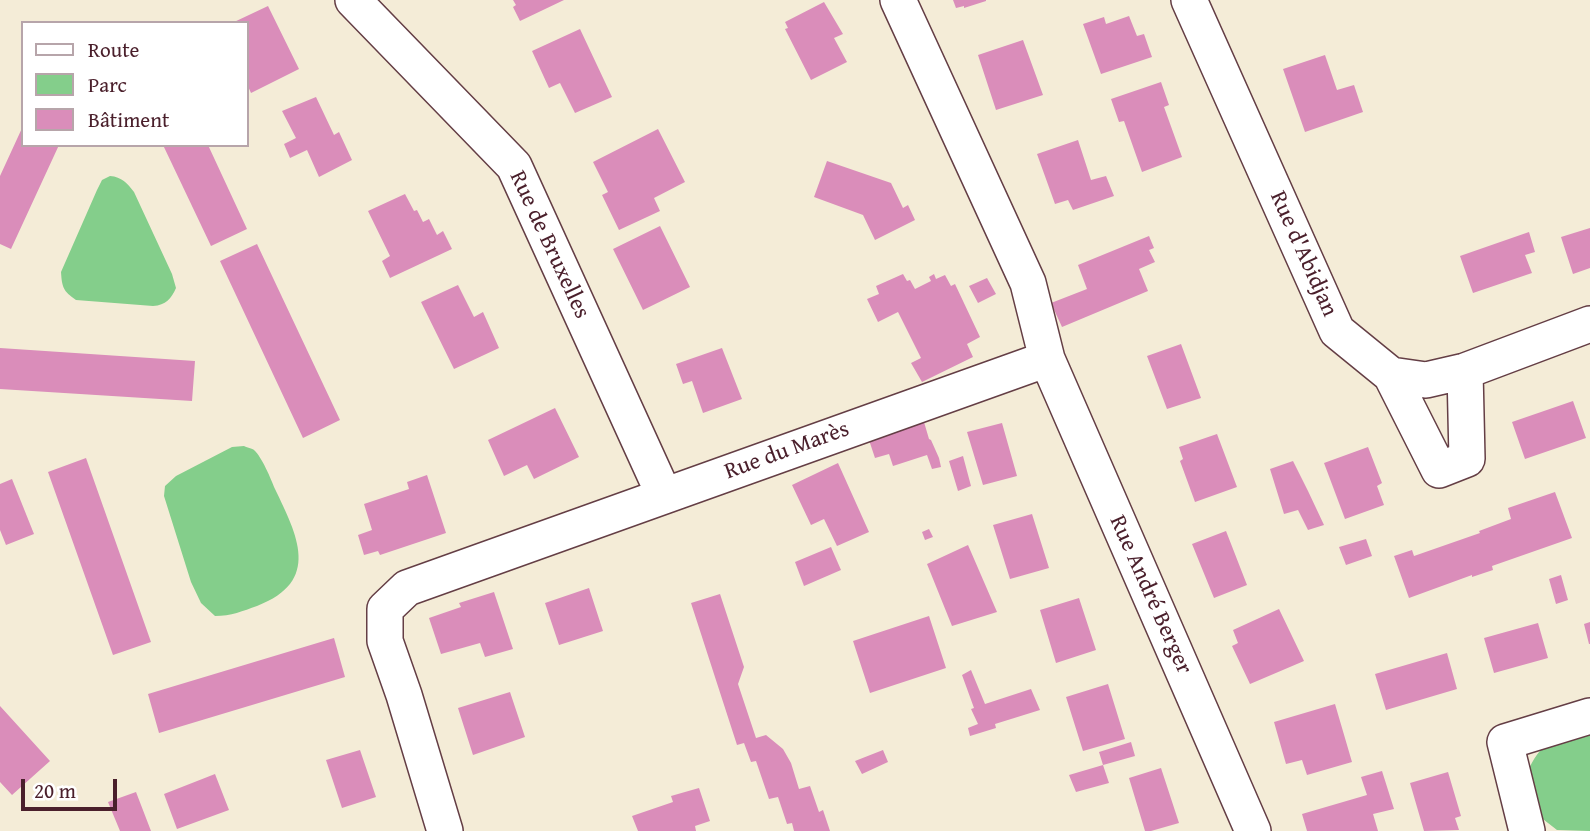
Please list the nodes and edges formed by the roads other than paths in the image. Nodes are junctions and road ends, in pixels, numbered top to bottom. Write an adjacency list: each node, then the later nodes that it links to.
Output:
1 (353, 0): 8 (street, Rue de Bruxelles)
2 (898, 0): 5 (street)
3 (1189, 0): 7 (street, Rue d'Abidjan)
4 (1590, 324): 6 (street)
5 (1046, 359): 8 (street, Rue du Marès); 11 (street, Rue André Berger)
6 (1465, 371): 7 (street); 7 (street)
7 (1391, 375)
8 (664, 495): 10 (street, Rue du Marès)
9 (1590, 716): 12 (street)
10 (445, 831)
11 (1253, 831)
12 (1527, 831)

